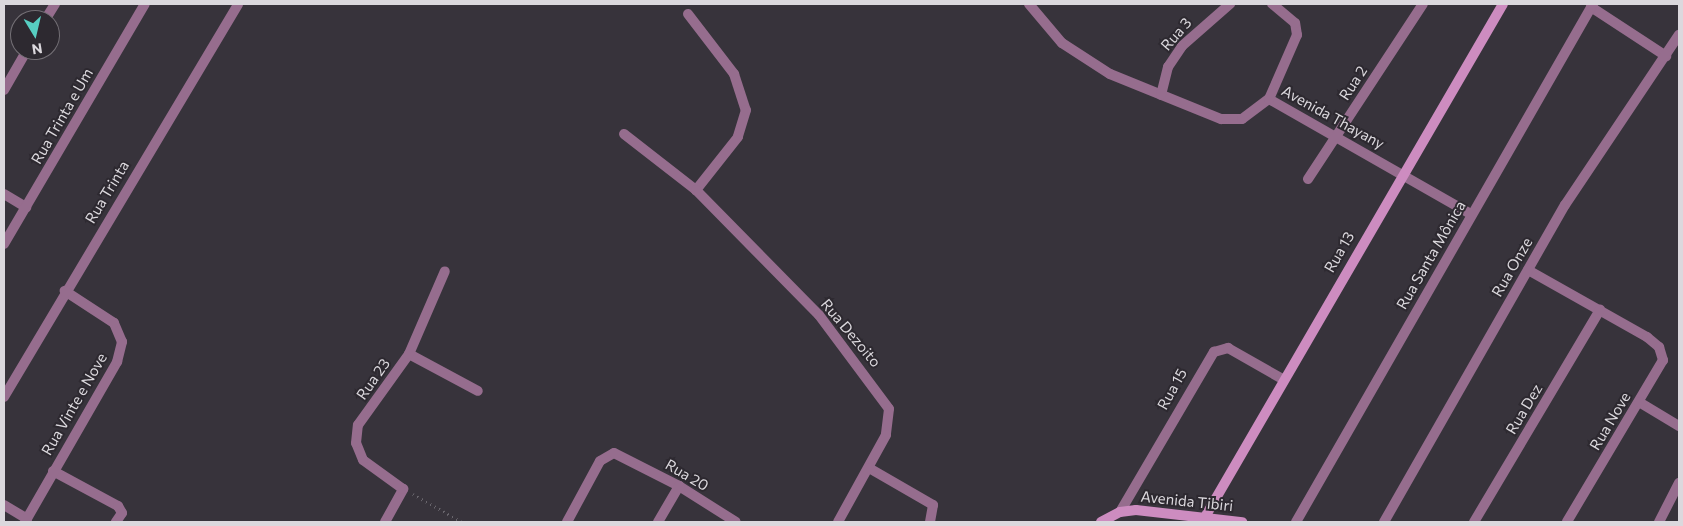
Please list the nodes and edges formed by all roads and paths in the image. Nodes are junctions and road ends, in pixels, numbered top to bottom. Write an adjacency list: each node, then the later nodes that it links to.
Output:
1 (145, 4): 22 (street, Rua Trinta e Um)
2 (238, 4): 27 (street, Rua Trinta)
3 (1029, 4): 14 (street, Avenida Thayany)
4 (1230, 4): 14 (street, Rua 3)
5 (1272, 4): 15 (street)
6 (1423, 4): 17 (street, Rua 2)
7 (1503, 4): 18 (street, Rua 13)
8 (1592, 5): 11 (street); 23 (street, Rua Santa Mônica)
9 (688, 14): 20 (street)
10 (1679, 35): 11 (street, Rua Onze)
11 (1666, 56): 25 (street, Rua Onze)
12 (21, 60): 13 (street)
13 (4, 90)
14 (1161, 95): 15 (street, Avenida Thayany)
15 (1269, 99): 17 (street, Avenida Thayany)
16 (624, 134): 20 (street, Rua Dezoito)
17 (1336, 136): 18 (street, Avenida Thayany); 19 (street, Rua 2)
18 (1402, 173): 23 (street, Avenida Thayany); 30 (street, Rua 13)
19 (1308, 179)
20 (696, 190): 35 (street, Rua Dezoito)
21 (4, 194): 22 (street)
22 (26, 207): 24 (street, Rua Trinta e Um)
23 (1471, 214): 54 (street, Rua Santa Mônica)
24 (4, 244)
25 (1528, 270): 28 (street); 55 (street, Rua Onze)
26 (445, 271): 29 (street, Rua 23)
27 (66, 291): 32 (street, Rua Trinta); 36 (street, Rua Vinte e Nove)
28 (1600, 310): 33 (street, Rua Nove); 56 (street, Rua Dez)
29 (409, 354): 31 (street); 39 (street, Rua 23)
30 (1284, 380): 41 (street, Rua 15); 42 (street, Rua 13)
31 (478, 391)
32 (4, 396)
33 (1638, 402): 34 (street); 57 (street, Rua Nove)
34 (1679, 426)
35 (869, 468): 50 (street, Rua Dezoito); 51 (street)
36 (53, 472): 43 (street, Rua Vinte e Nove); 44 (street)
37 (1679, 483): 58 (street)
38 (679, 486): 47 (street, Rua 20); 48 (street); 49 (street, Rua 20)
39 (403, 489): 45 (street); 46 (path)
40 (4, 505): 43 (street)
41 (1120, 512): 42 (street, Avenida Tibiri); 52 (street, Avenida Tibiri)
42 (1205, 517): 53 (street, Avenida Tibiri)
43 (26, 520)
44 (116, 522)
45 (385, 522)
46 (462, 522)
47 (567, 522)
48 (658, 522)
49 (736, 522)
50 (838, 522)
51 (930, 522)
52 (1102, 522)
53 (1242, 522)
54 (1296, 522)
55 (1384, 522)
56 (1474, 522)
57 (1567, 522)
58 (1659, 522)

